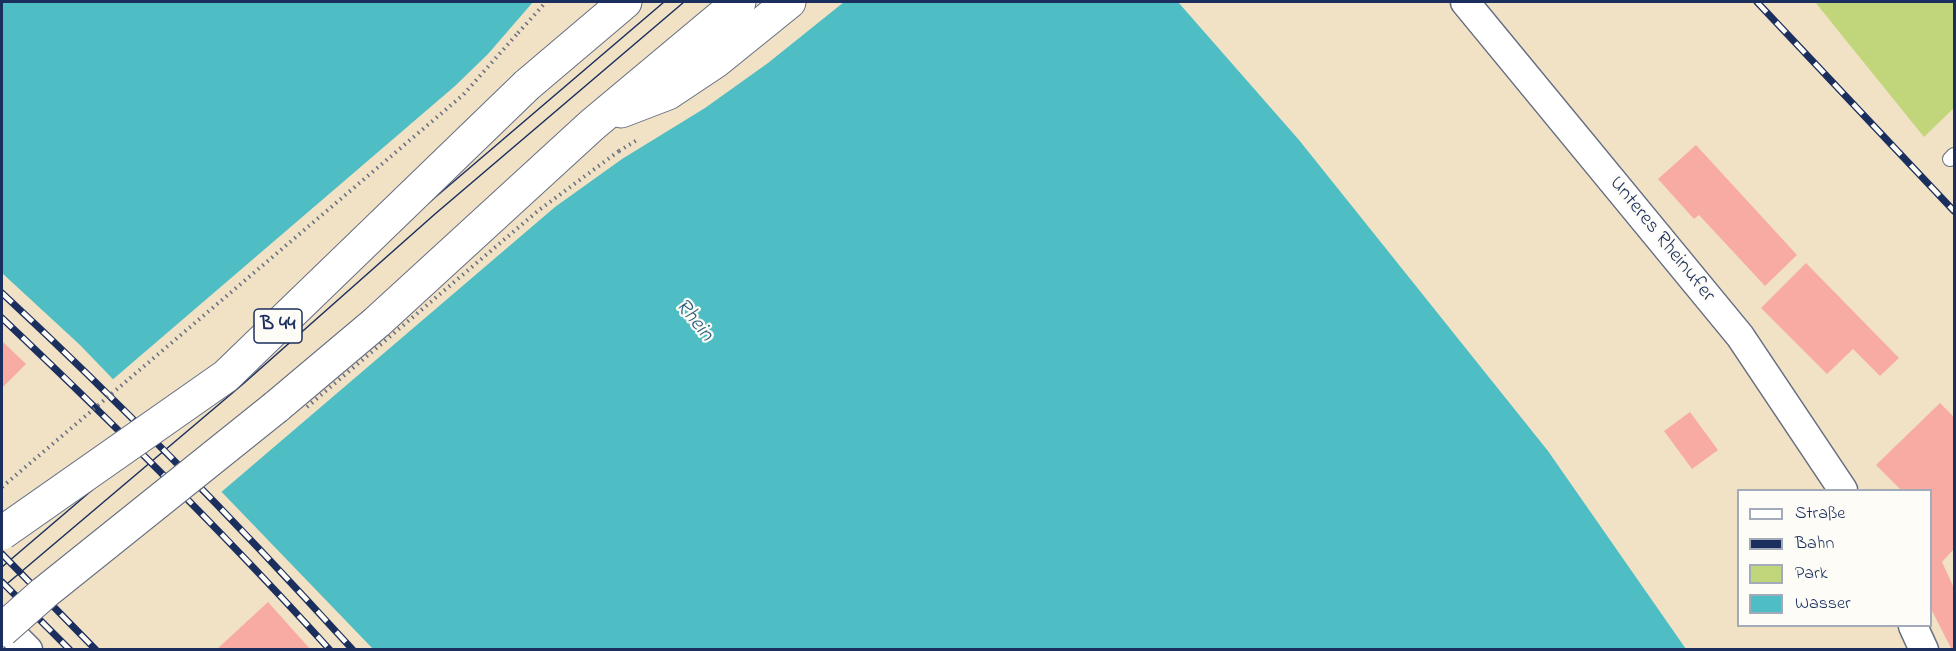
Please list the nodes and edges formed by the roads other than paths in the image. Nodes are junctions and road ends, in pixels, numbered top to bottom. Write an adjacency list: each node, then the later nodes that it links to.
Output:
1 (625, 2): 7 (highway, B 44, bridge)
2 (739, 2): 5 (highway)
3 (789, 2): 5 (highway)
4 (1465, 2): 6 (street, Unteres Rheinufer)
5 (596, 122): 10 (highway, bridge)
6 (1842, 489)
7 (2, 533)
8 (2, 624): 11 (street)
9 (1913, 627): 12 (street)
10 (2, 630)
11 (28, 650)
12 (1924, 650)

